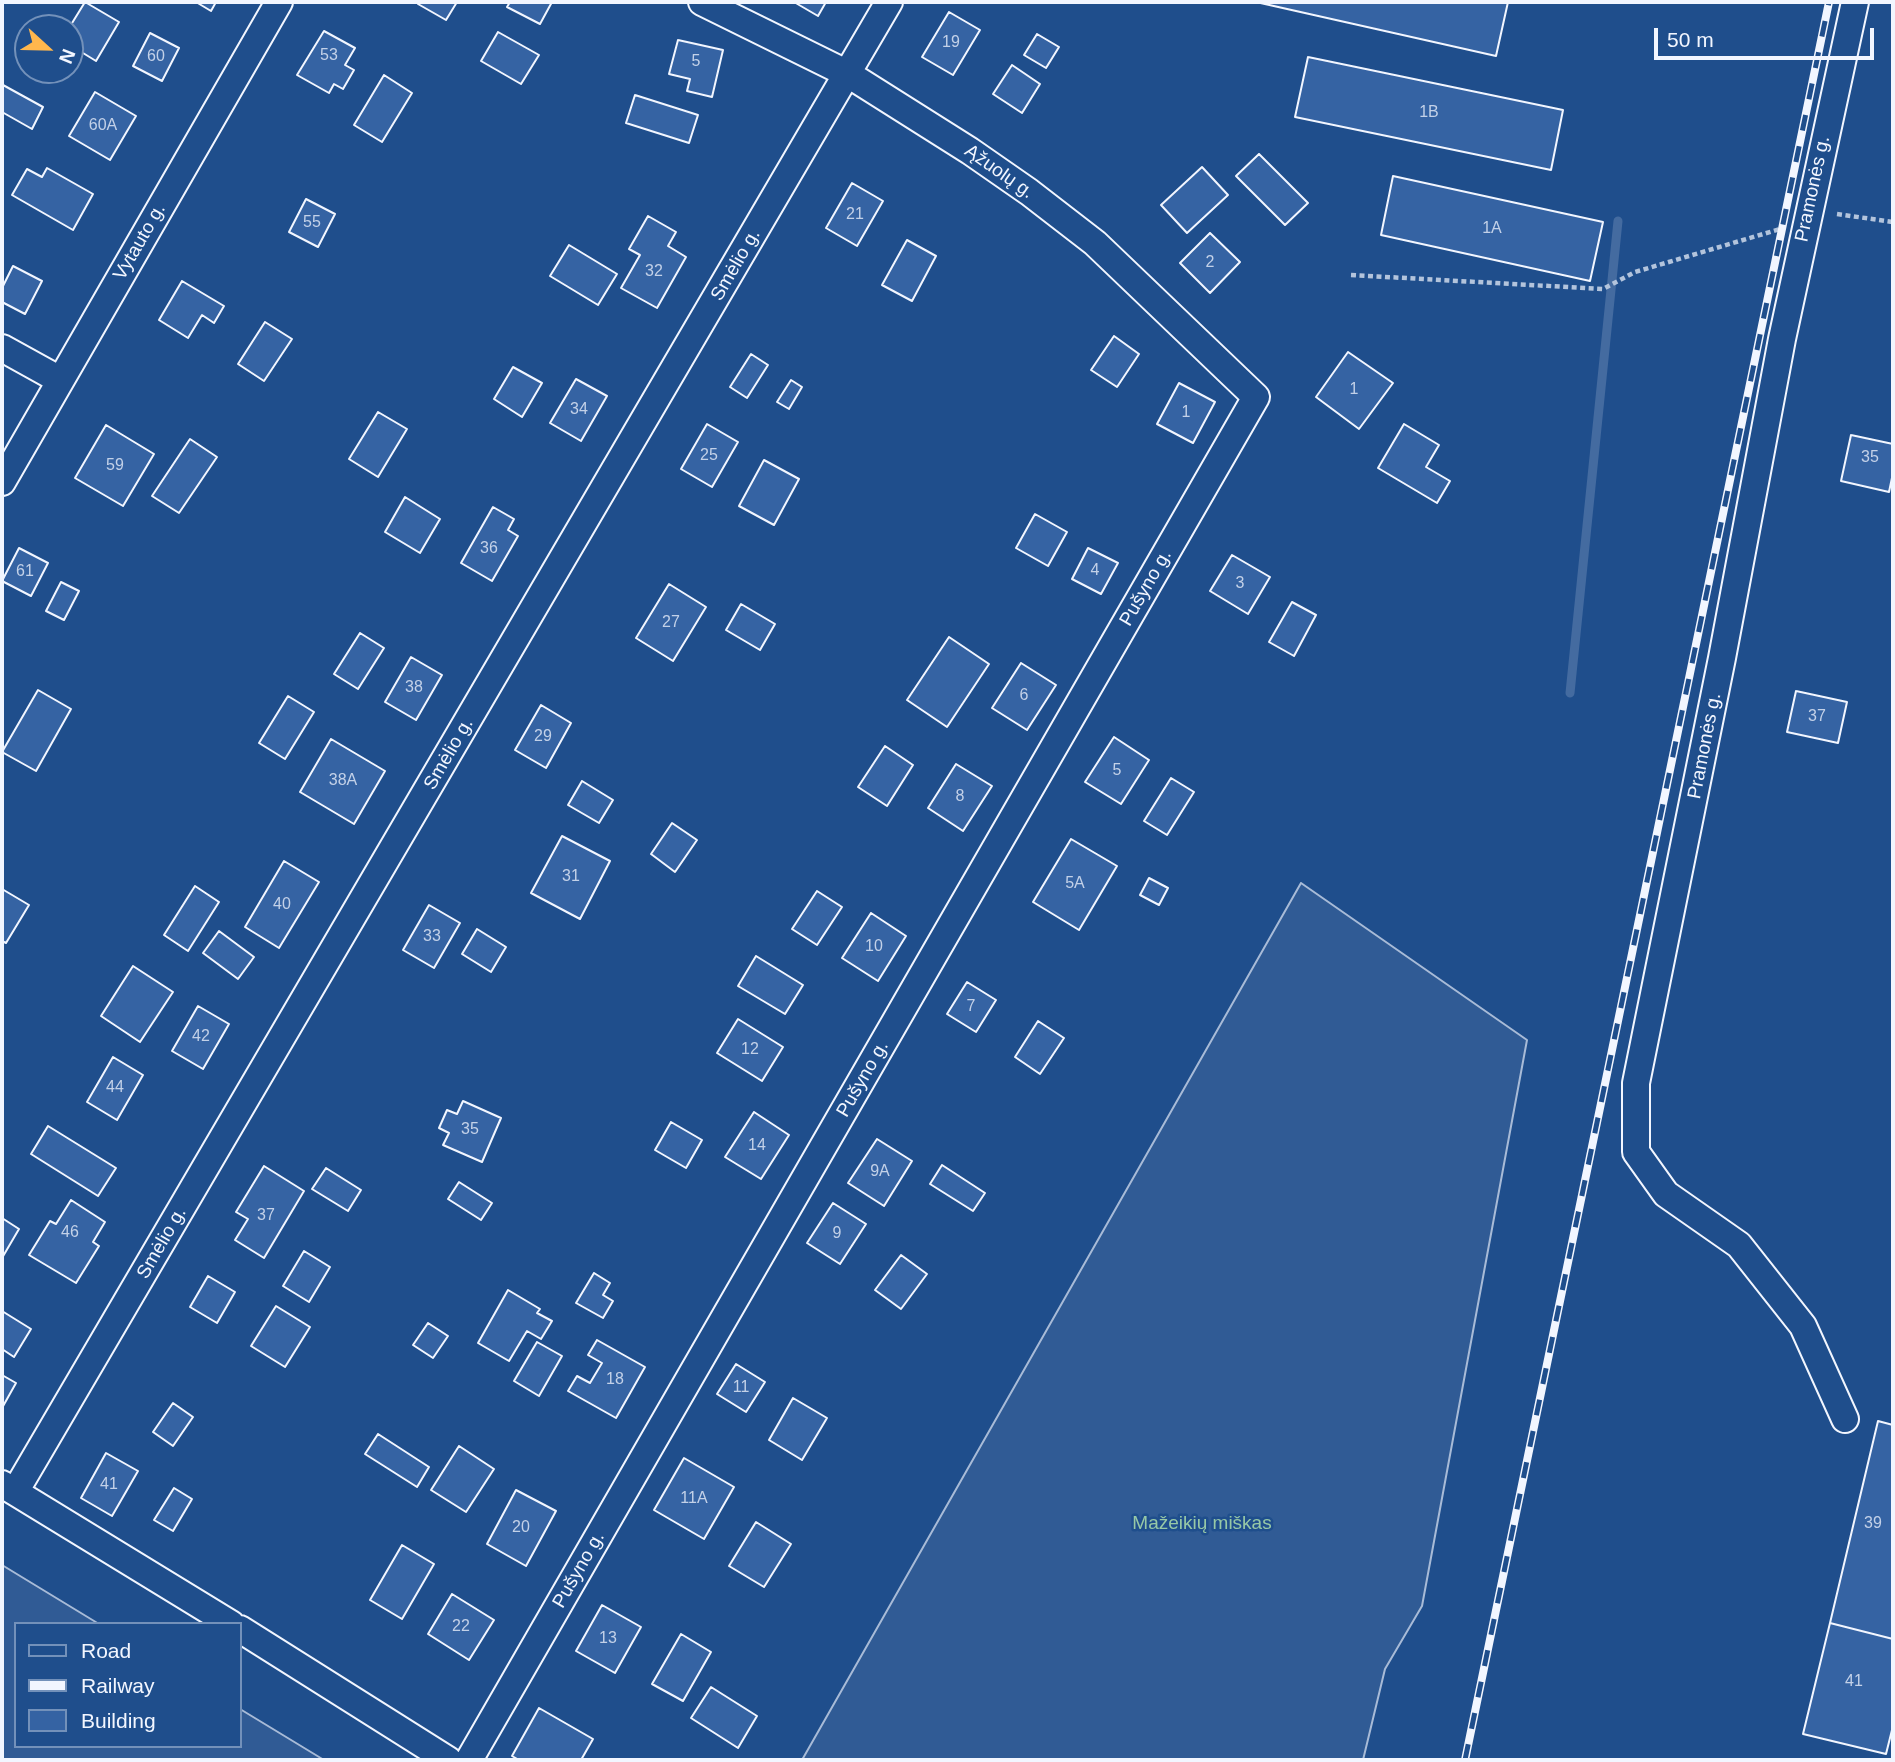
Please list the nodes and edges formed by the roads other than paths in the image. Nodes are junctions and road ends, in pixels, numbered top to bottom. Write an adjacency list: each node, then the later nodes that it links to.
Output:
1 (279, 2): 7 (street, Vytauto g.)
2 (702, 2): 5 (street, Ąžuolų g.)
3 (889, 2): 5 (street, Smėlio g.)
4 (1855, 2): 10 (street, Pramonės g.)
5 (848, 74): 8 (street, Ąžuolų g.); 11 (street, Smėlio g.)
6 (2, 348): 7 (street)
7 (60, 380): 9 (street, Vytauto g.)
8 (1256, 397): 15 (street, Pušyno g.)
9 (2, 482)
10 (1845, 1419)
11 (8, 1488): 12 (street)
12 (228, 1622)
13 (242, 1630): 14 (street)
14 (448, 1760)
15 (469, 1760)

